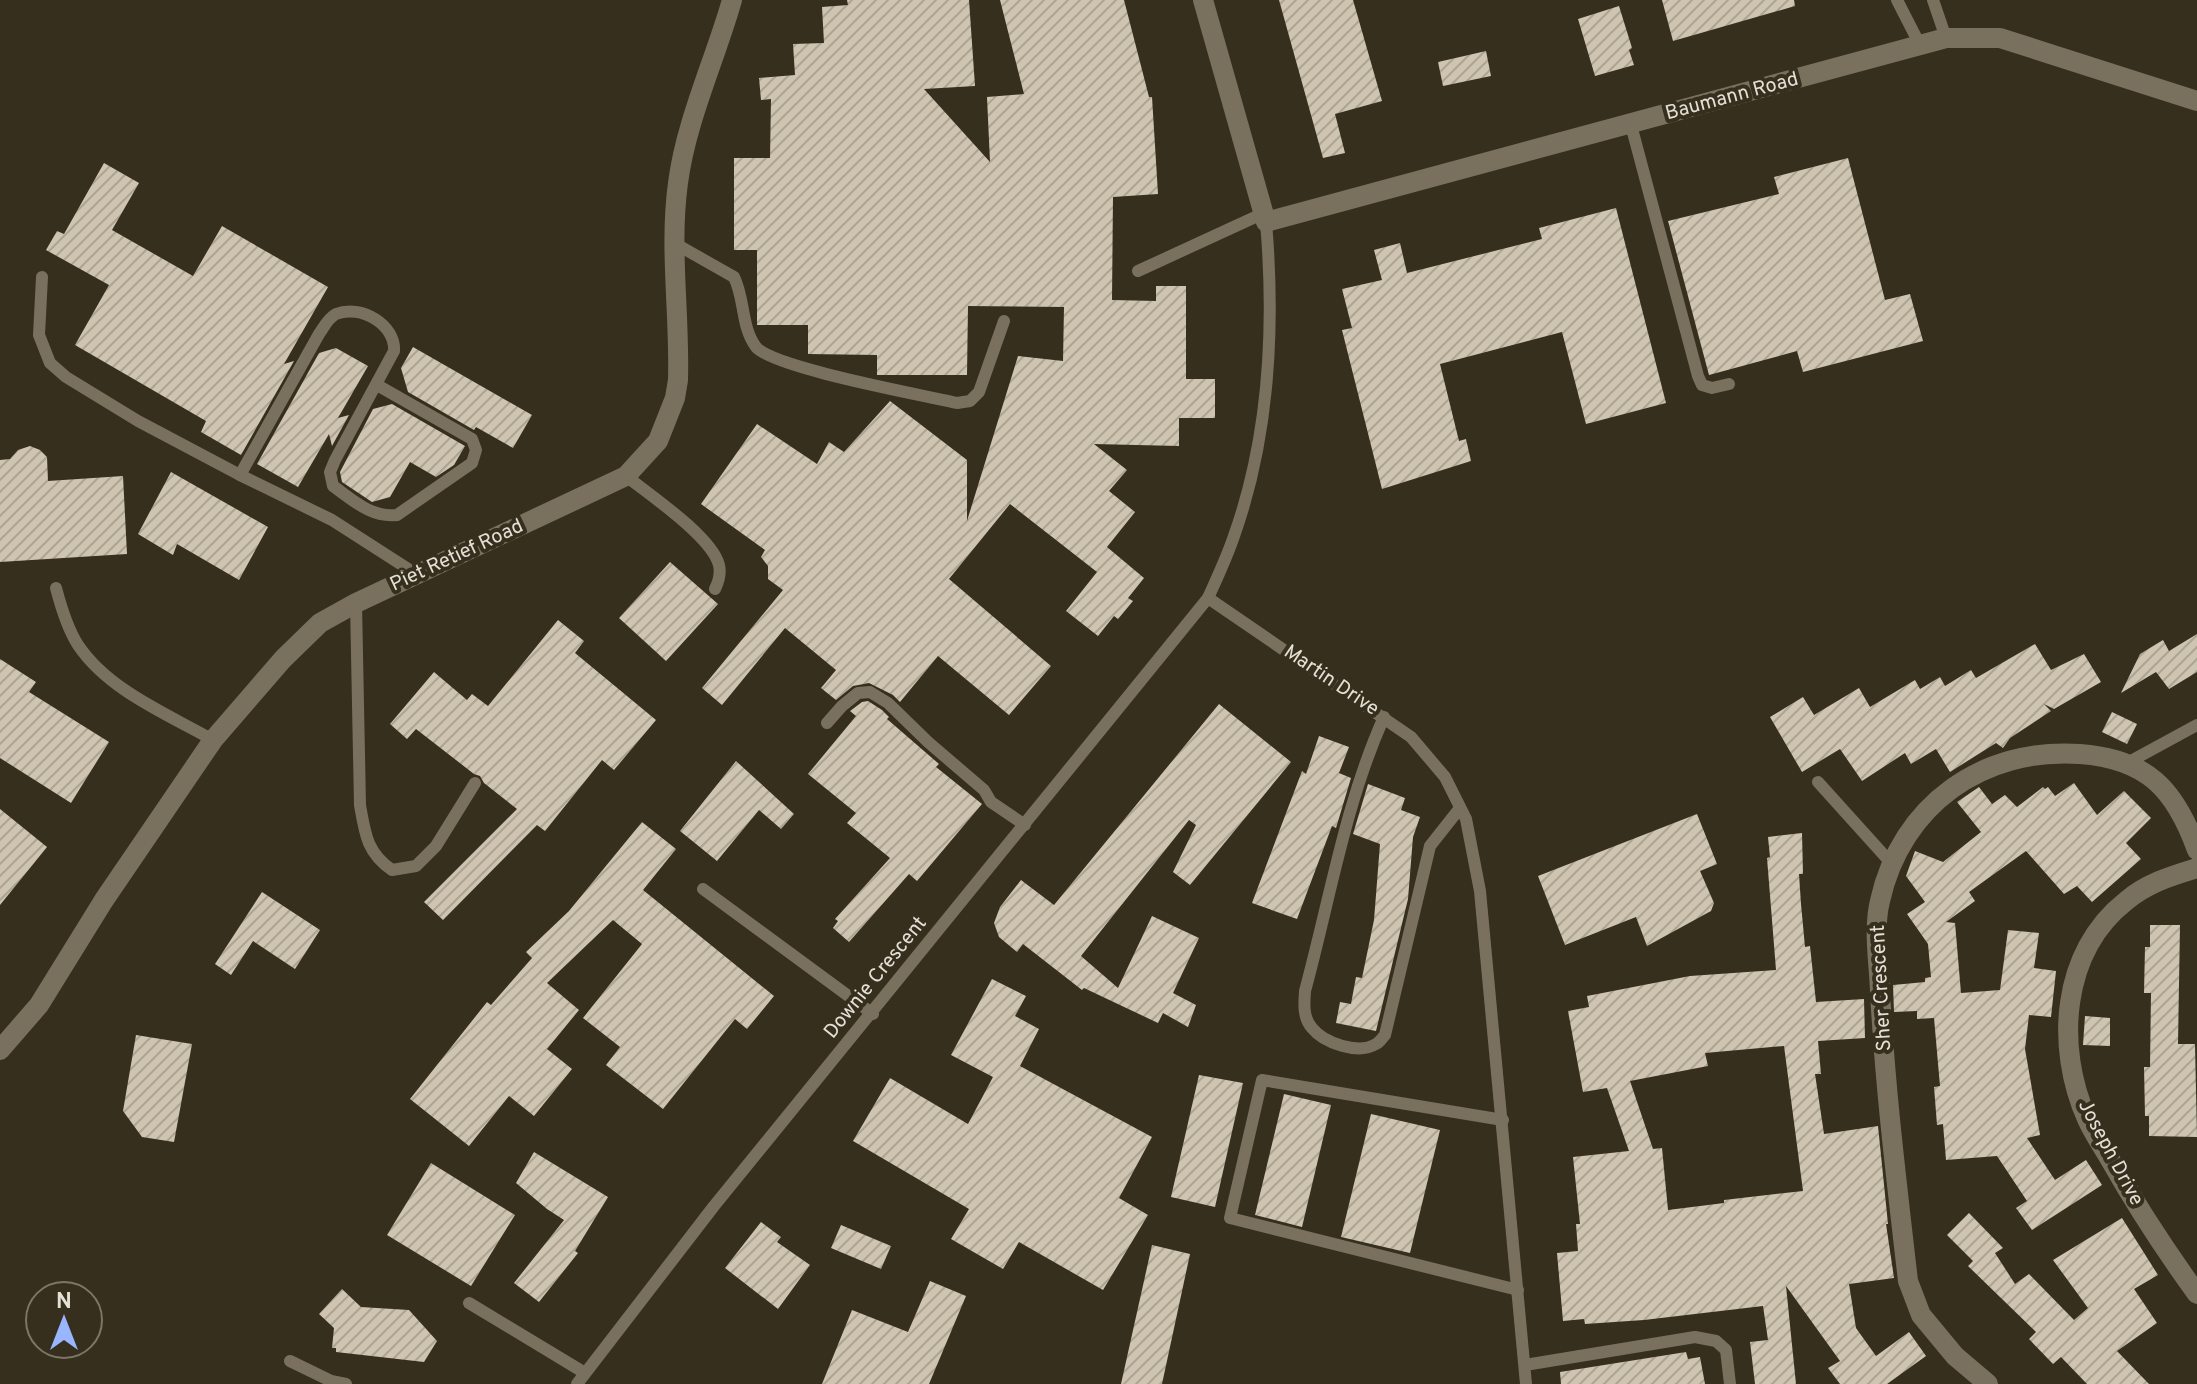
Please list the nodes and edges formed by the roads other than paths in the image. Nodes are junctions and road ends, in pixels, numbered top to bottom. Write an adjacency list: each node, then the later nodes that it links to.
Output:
1 (732, 0): 10 (street, Piet Retief Road)
2 (1203, 0): 9 (street)
3 (1897, 0): 6 (lane)
4 (1933, 0): 5 (lane)
5 (1946, 38): 6 (street, Baumann Road); 7 (street, Baumann Road)
6 (1920, 45): 8 (street, Baumann Road)
7 (2197, 101)
8 (1631, 125): 9 (street, Baumann Road); 14 (lane)
9 (1265, 218): 11 (lane); 23 (lane)
10 (674, 243): 13 (lane); 17 (street, Piet Retief Road)
11 (1138, 271)
12 (42, 277): 16 (lane)
13 (1004, 321)
14 (1729, 384)
15 (377, 385): 16 (lane); 18 (lane); 18 (lane)
16 (240, 475): 19 (lane)
17 (626, 476): 20 (street, Piet Retief Road); 22 (lane)
18 (373, 513): 19 (lane)
19 (359, 536): 20 (lane)
20 (416, 574): 24 (street, Piet Retief Road)
21 (56, 588): 28 (lane)
22 (715, 589)
23 (1208, 598): 25 (lane, Martin Drive); 33 (lane, Downie Crescent)
24 (356, 603): 28 (street, Piet Retief Road); 31 (lane)
25 (1384, 717): 32 (lane, Martin Drive); 32 (lane)
26 (827, 723): 33 (lane)
27 (2197, 725): 29 (lane)
28 (213, 740): 39 (street, Piet Retief Road)
29 (2129, 762): 34 (street, Sher Crescent); 35 (street, Sher Crescent)
30 (1818, 782): 35 (lane)
31 (475, 783)
32 (1460, 808): 40 (lane, Martin Drive)
33 (1025, 825): 38 (lane, Downie Crescent)
34 (2197, 850)
35 (1892, 864): 50 (street, Sher Crescent)
36 (2197, 868): 42 (street, Joseph Drive)
37 (703, 889): 38 (lane)
38 (873, 1014): 46 (lane, Downie Crescent)
39 (0, 1050)
40 (1503, 1120): 41 (lane, Martin Drive); 41 (lane)
41 (1518, 1290): 45 (lane, Martin Drive)
42 (2197, 1294)
43 (469, 1303): 46 (lane)
44 (290, 1361): 47 (lane)
45 (1525, 1365): 48 (lane, Martin Drive); 49 (lane)
46 (581, 1379)
47 (346, 1384)
48 (1526, 1384)
49 (1730, 1384)
50 (1988, 1384)

